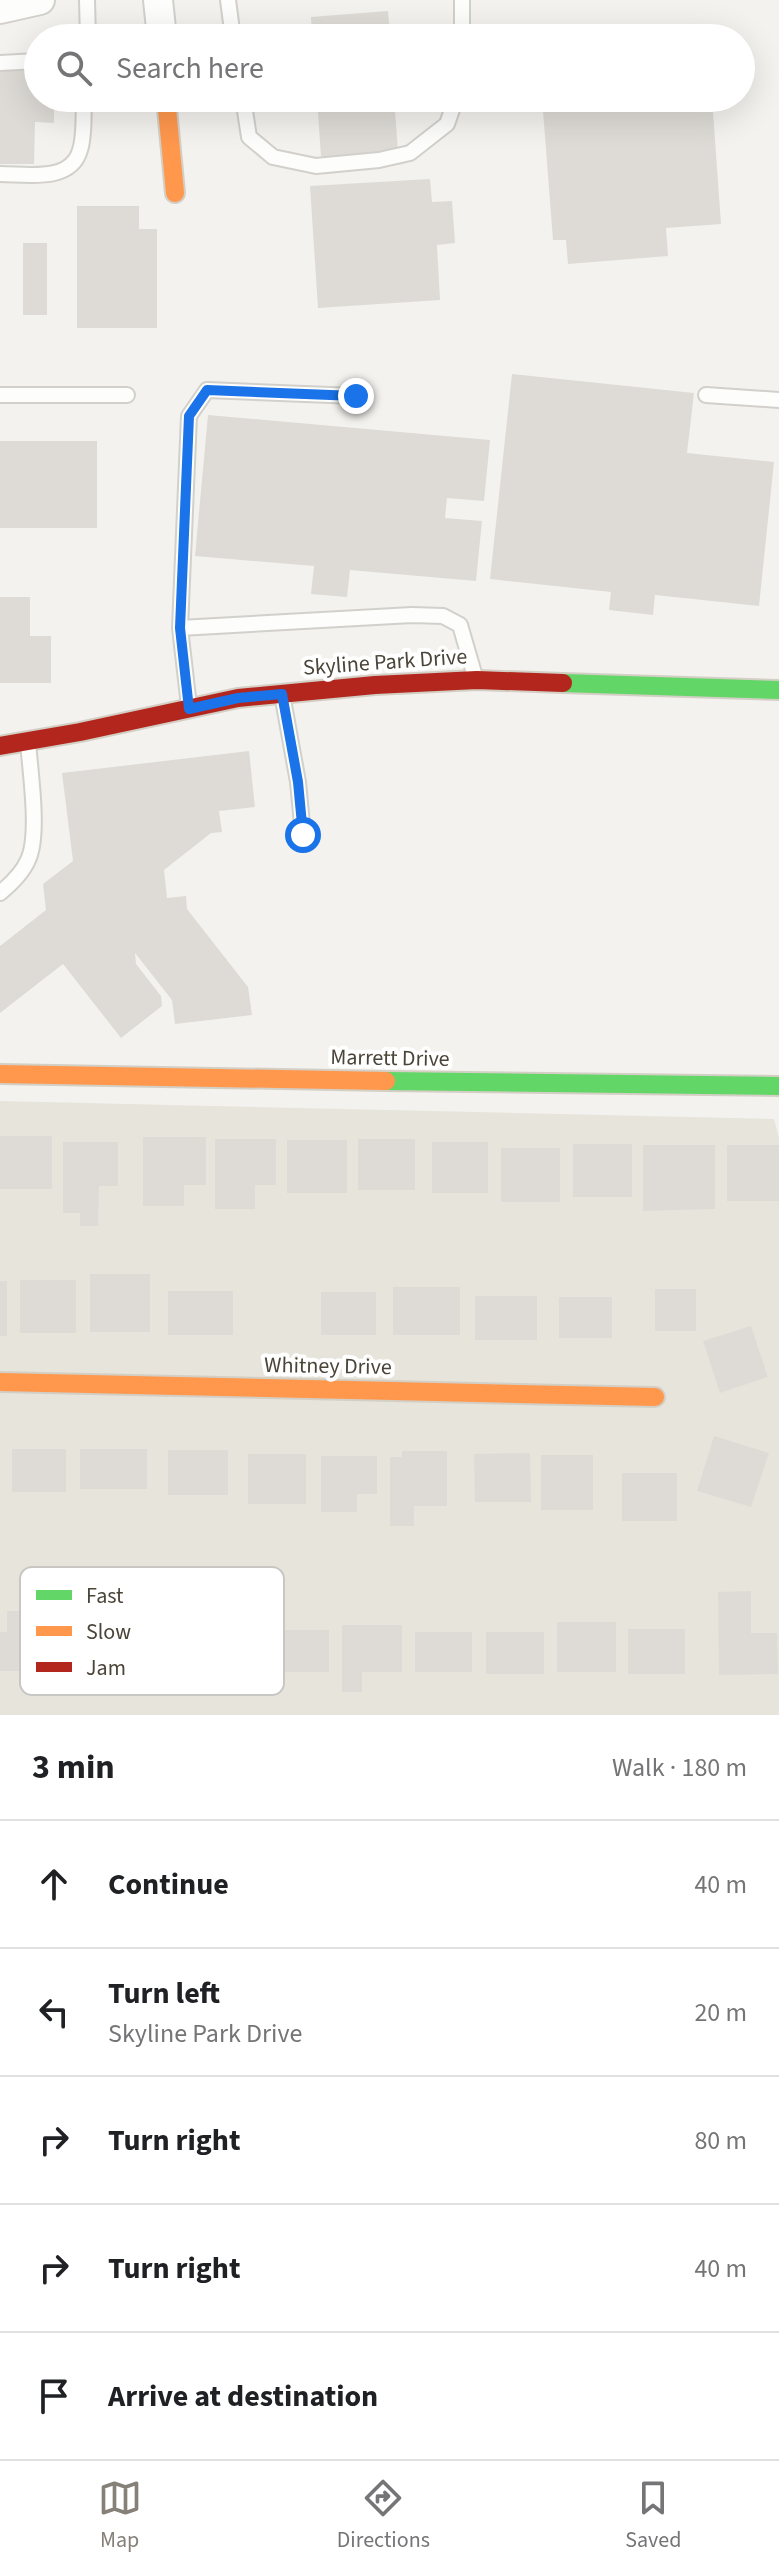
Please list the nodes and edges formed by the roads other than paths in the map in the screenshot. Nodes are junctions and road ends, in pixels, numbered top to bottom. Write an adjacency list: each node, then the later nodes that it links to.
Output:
1 (40, 0): 6 (street)
2 (87, 0): 7 (lane)
3 (158, 0): 8 (street)
4 (228, 0): 9 (lane)
5 (462, 0): 10 (lane)
6 (0, 9)
7 (88, 24)
8 (161, 24)
9 (231, 24)
10 (462, 24)
11 (24, 62): 12 (lane)
12 (0, 63)
13 (83, 112): 17 (lane)
14 (167, 112): 18 (street)
15 (245, 112): 16 (lane)
16 (451, 112)
17 (0, 174)
18 (175, 193)
19 (0, 395): 20 (lane)
20 (127, 395)
21 (706, 395): 23 (lane)
22 (356, 396): 24 (lane)
23 (779, 400)
24 (180, 628): 25 (lane); 28 (lane)
25 (477, 680): 26 (street, Skyline Park Drive); 27 (street, Skyline Park Drive)
26 (779, 690)
27 (282, 694): 28 (street, Skyline Park Drive); 31 (lane)
28 (189, 709): 29 (street, Skyline Park Drive)
29 (28, 742): 30 (street, Skyline Park Drive); 32 (lane)
30 (0, 746)
31 (303, 835)
32 (0, 893)
33 (0, 1074): 34 (street, Marrett Drive)
34 (779, 1086)
35 (0, 1382): 36 (street, Whitney Drive)
36 (655, 1397)

